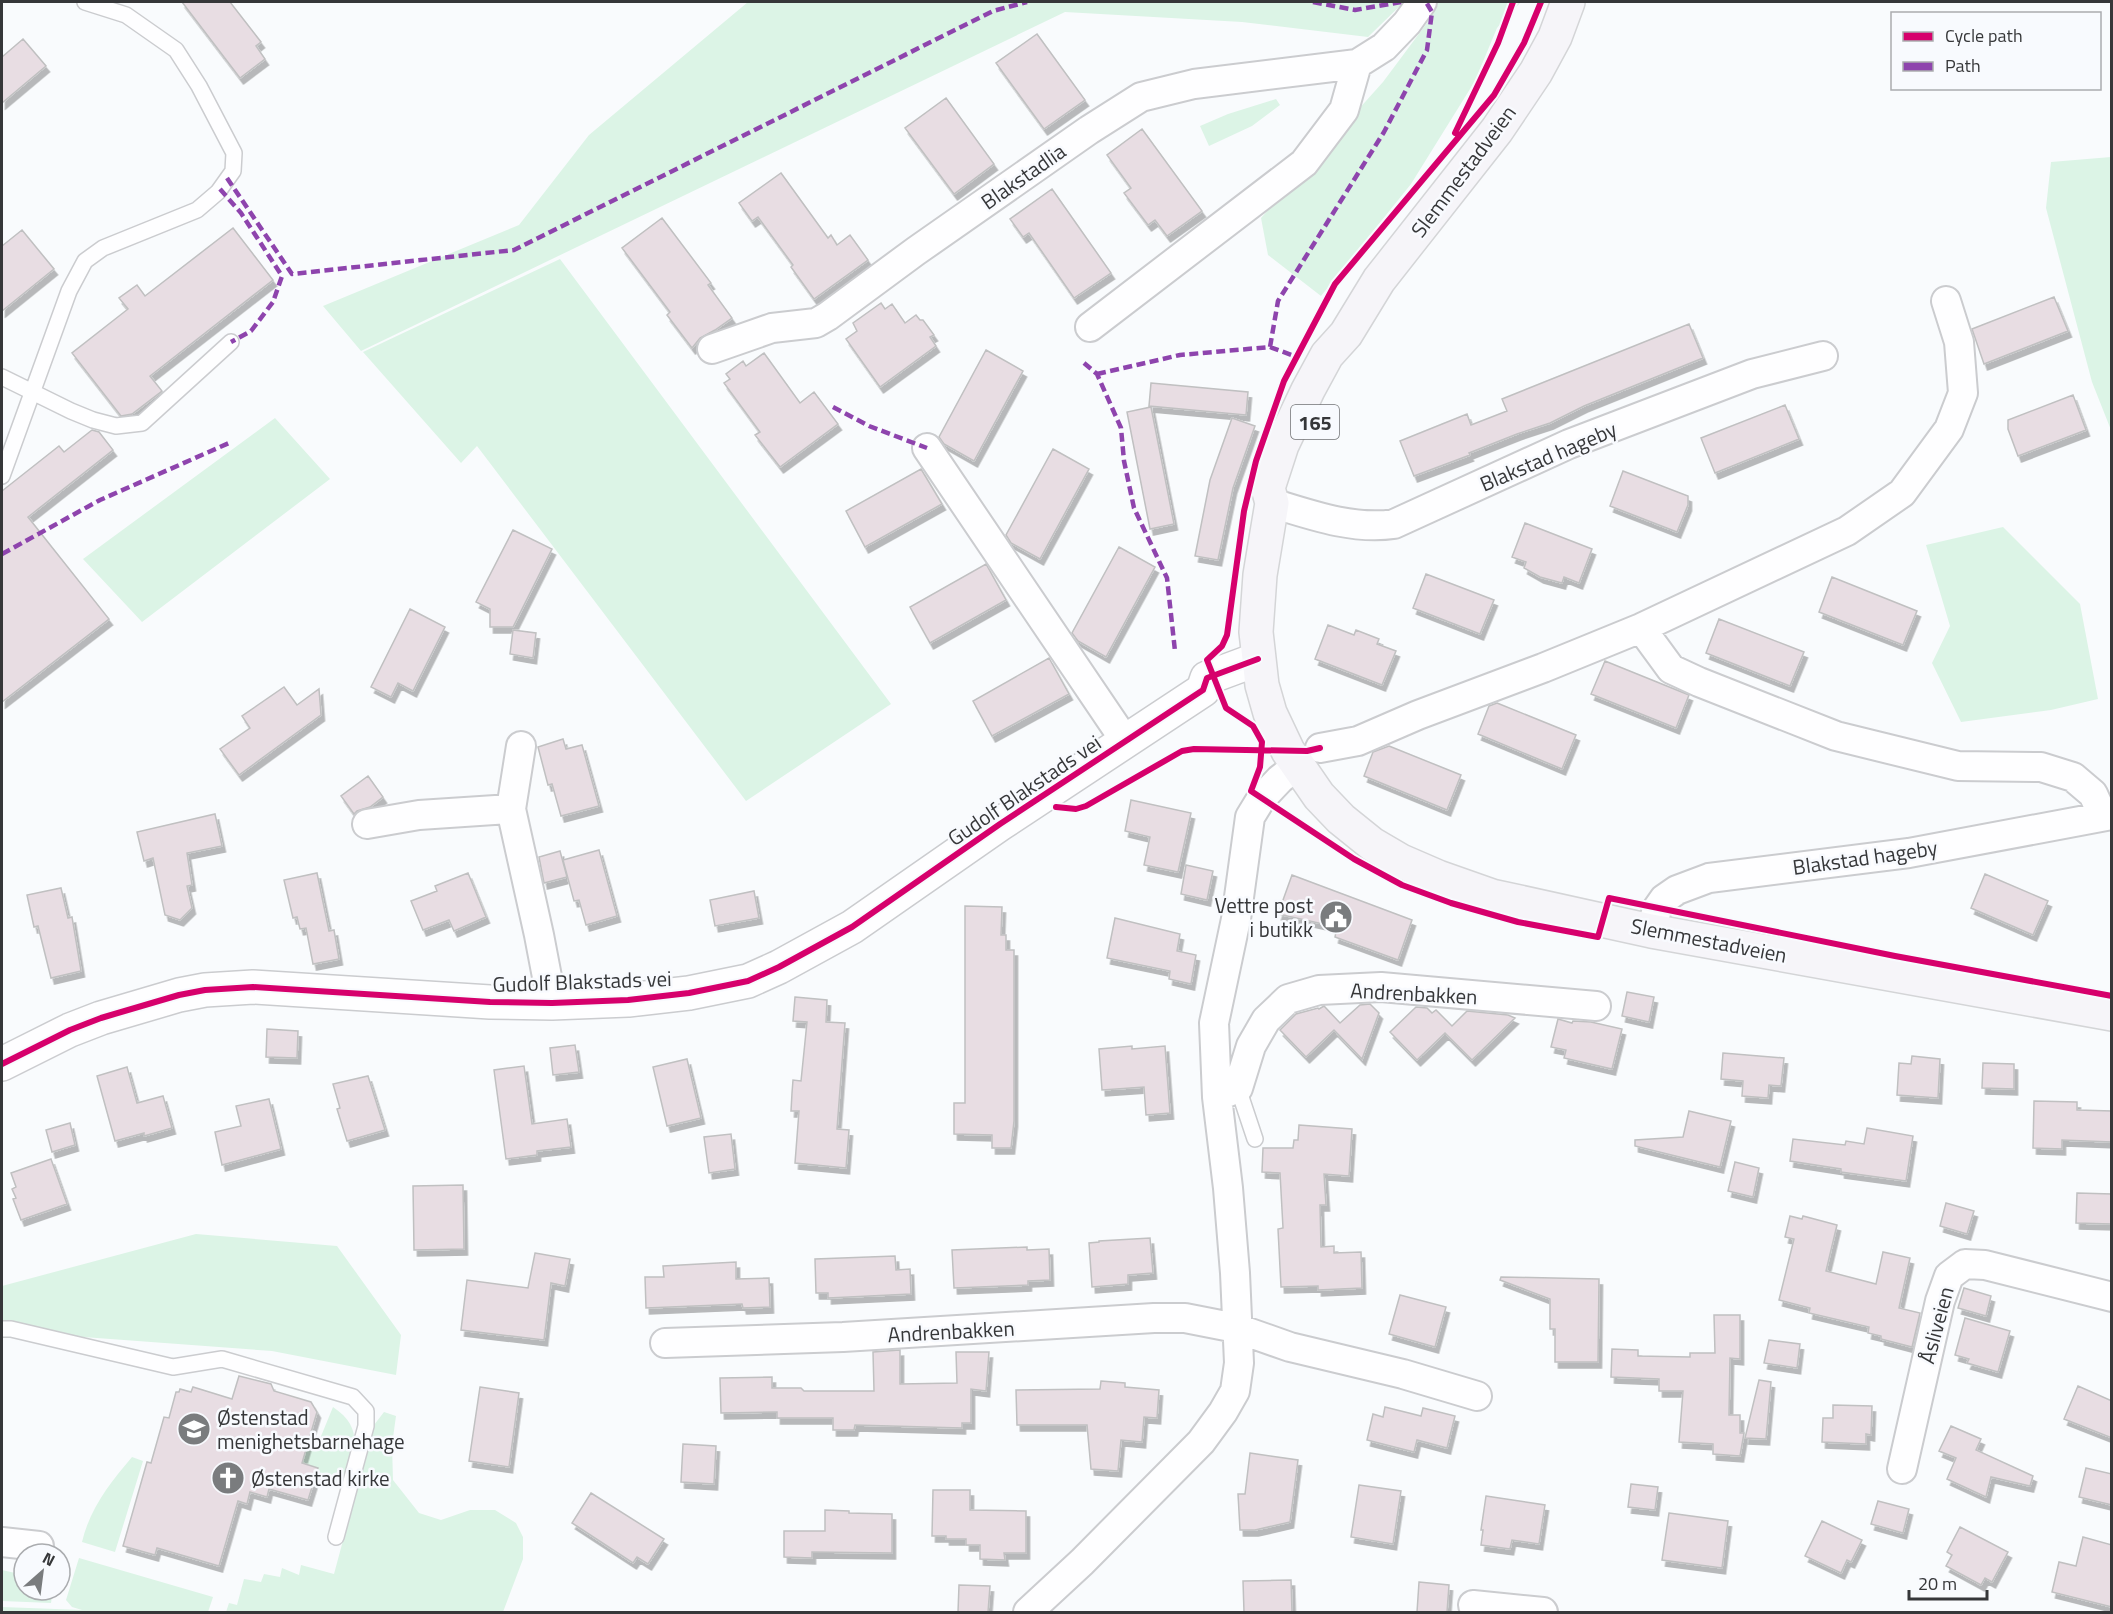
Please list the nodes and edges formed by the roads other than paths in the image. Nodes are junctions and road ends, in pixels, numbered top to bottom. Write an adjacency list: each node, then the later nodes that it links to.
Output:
1 (86, 2): 11 (lane)
2 (1422, 2): 4 (street, Blakstadlia)
3 (1568, 2): 14 (main road, Slemmestadveien / 165)
4 (1358, 64): 6 (street); 8 (street, Blakstadlia)
5 (1946, 302): 15 (street)
6 (1090, 327)
7 (231, 342): 11 (lane)
8 (712, 349)
9 (1823, 356): 14 (street, Blakstad hageby)
10 (2, 377): 11 (lane)
11 (32, 392): 13 (lane)
12 (927, 448): 17 (street, Gudolf Blakstads vei)
13 (2, 476)
14 (1272, 503): 16 (main road, Slemmestadveien / 165)
15 (1641, 628): 19 (street); 21 (street, Blakstad hageby)
16 (1260, 672): 17 (street, Gudolf Blakstads vei); 19 (main road, Slemmestadveien / 165)
17 (1126, 742): 24 (street, Gudolf Blakstads vei)
18 (521, 746): 20 (street, Gudolf Blakstads vei)
19 (1309, 757): 23 (main road, Slemmestadveien / 165); 28 (street, Andrenbakken)
20 (511, 809): 22 (street); 24 (street, Gudolf Blakstads vei)
21 (2107, 815): 23 (street, Blakstad hageby)
22 (367, 824)
23 (1651, 930): 26 (main road, Slemmestadveien / 165)
24 (552, 1003): 27 (street, Gudolf Blakstads vei)
25 (1596, 1006): 28 (street, Andrenbakken)
26 (2112, 1014)
27 (2, 1064)
28 (1227, 1092): 29 (lane); 31 (street, Andrenbakken)
29 (1255, 1139)
30 (2112, 1297): 35 (street, Åsliveien)
31 (1236, 1328): 33 (street, Andrenbakken); 34 (street, Andrenbakken); 38 (street, Andrenbakken)
32 (2, 1329): 36 (lane)
33 (665, 1343)
34 (1477, 1396)
35 (1902, 1469)
36 (336, 1537)
37 (1473, 1605): 39 (street)
38 (1028, 1612)
39 (1543, 1612)

